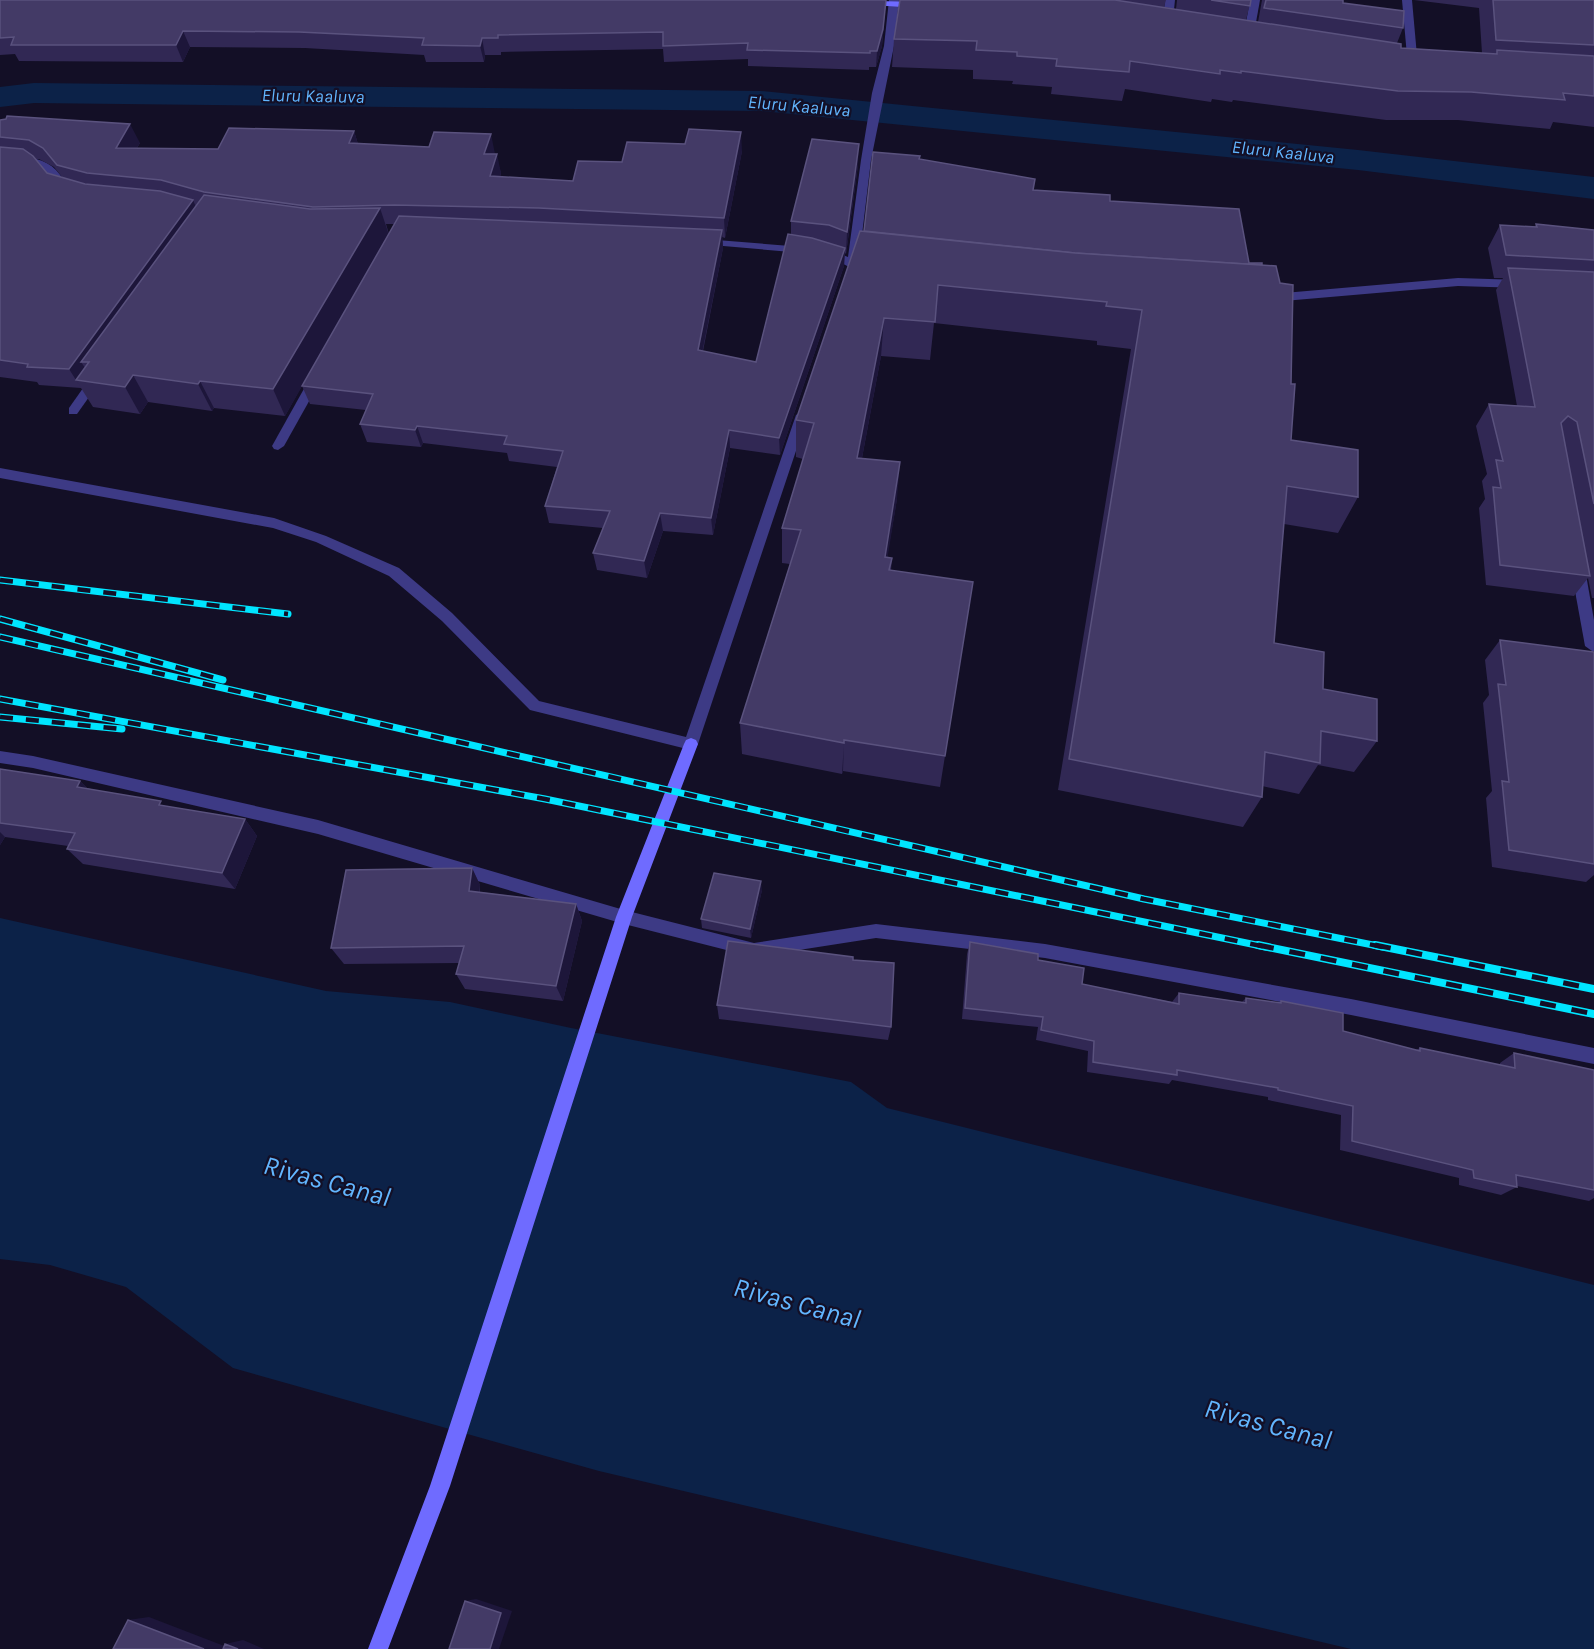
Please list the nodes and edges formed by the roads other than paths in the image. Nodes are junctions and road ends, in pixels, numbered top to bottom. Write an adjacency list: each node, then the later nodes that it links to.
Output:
1 (840, 0): 5 (street)
2 (1170, 0): 8 (street)
3 (1255, 0): 11 (street)
4 (1407, 0): 13 (street)
5 (894, 2): 6 (street); 18 (street)
6 (930, 6)
7 (1155, 30): 8 (street)
8 (1166, 32): 9 (street)
9 (1178, 34)
10 (1234, 43): 11 (street)
11 (1246, 45): 12 (street)
12 (1258, 47)
13 (1425, 70)
14 (0, 160): 15 (street)
15 (74, 191)
16 (694, 241): 18 (street)
17 (883, 267): 18 (street)
18 (851, 269)
19 (1536, 284): 20 (street)
20 (1262, 298)
21 (108, 362): 24 (street)
22 (324, 363): 25 (street)
23 (808, 397): 29 (street)
24 (73, 411)
25 (278, 446)
26 (0, 473): 29 (street)
27 (1575, 556): 28 (street)
28 (1593, 650)
29 (691, 744): 31 (street)
30 (0, 757): 31 (street)
31 (624, 917): 32 (street); 33 (street)
32 (1594, 1056)
33 (378, 1649)

